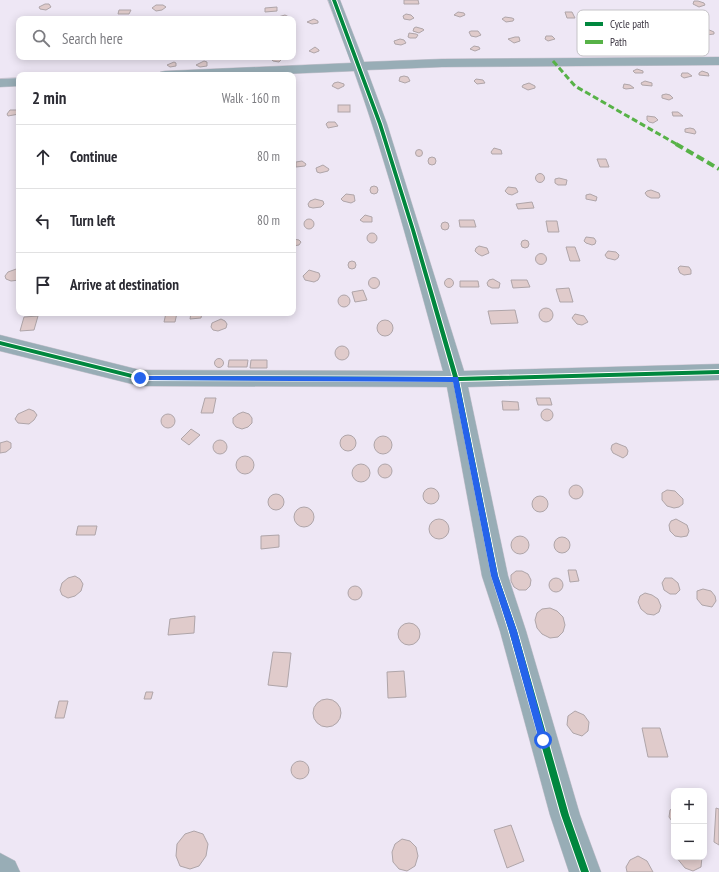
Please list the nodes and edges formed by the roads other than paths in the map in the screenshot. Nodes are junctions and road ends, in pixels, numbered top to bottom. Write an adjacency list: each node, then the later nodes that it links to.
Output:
1 (334, 0): 3 (street)
2 (719, 60): 3 (street)
3 (359, 66): 4 (street); 9 (street)
4 (230, 72)
5 (16, 82): 6 (street)
6 (0, 83)
7 (0, 343): 9 (street)
8 (719, 372): 9 (street)
9 (456, 379): 12 (street)
10 (0, 870): 11 (street)
11 (4, 872)
12 (585, 872)

